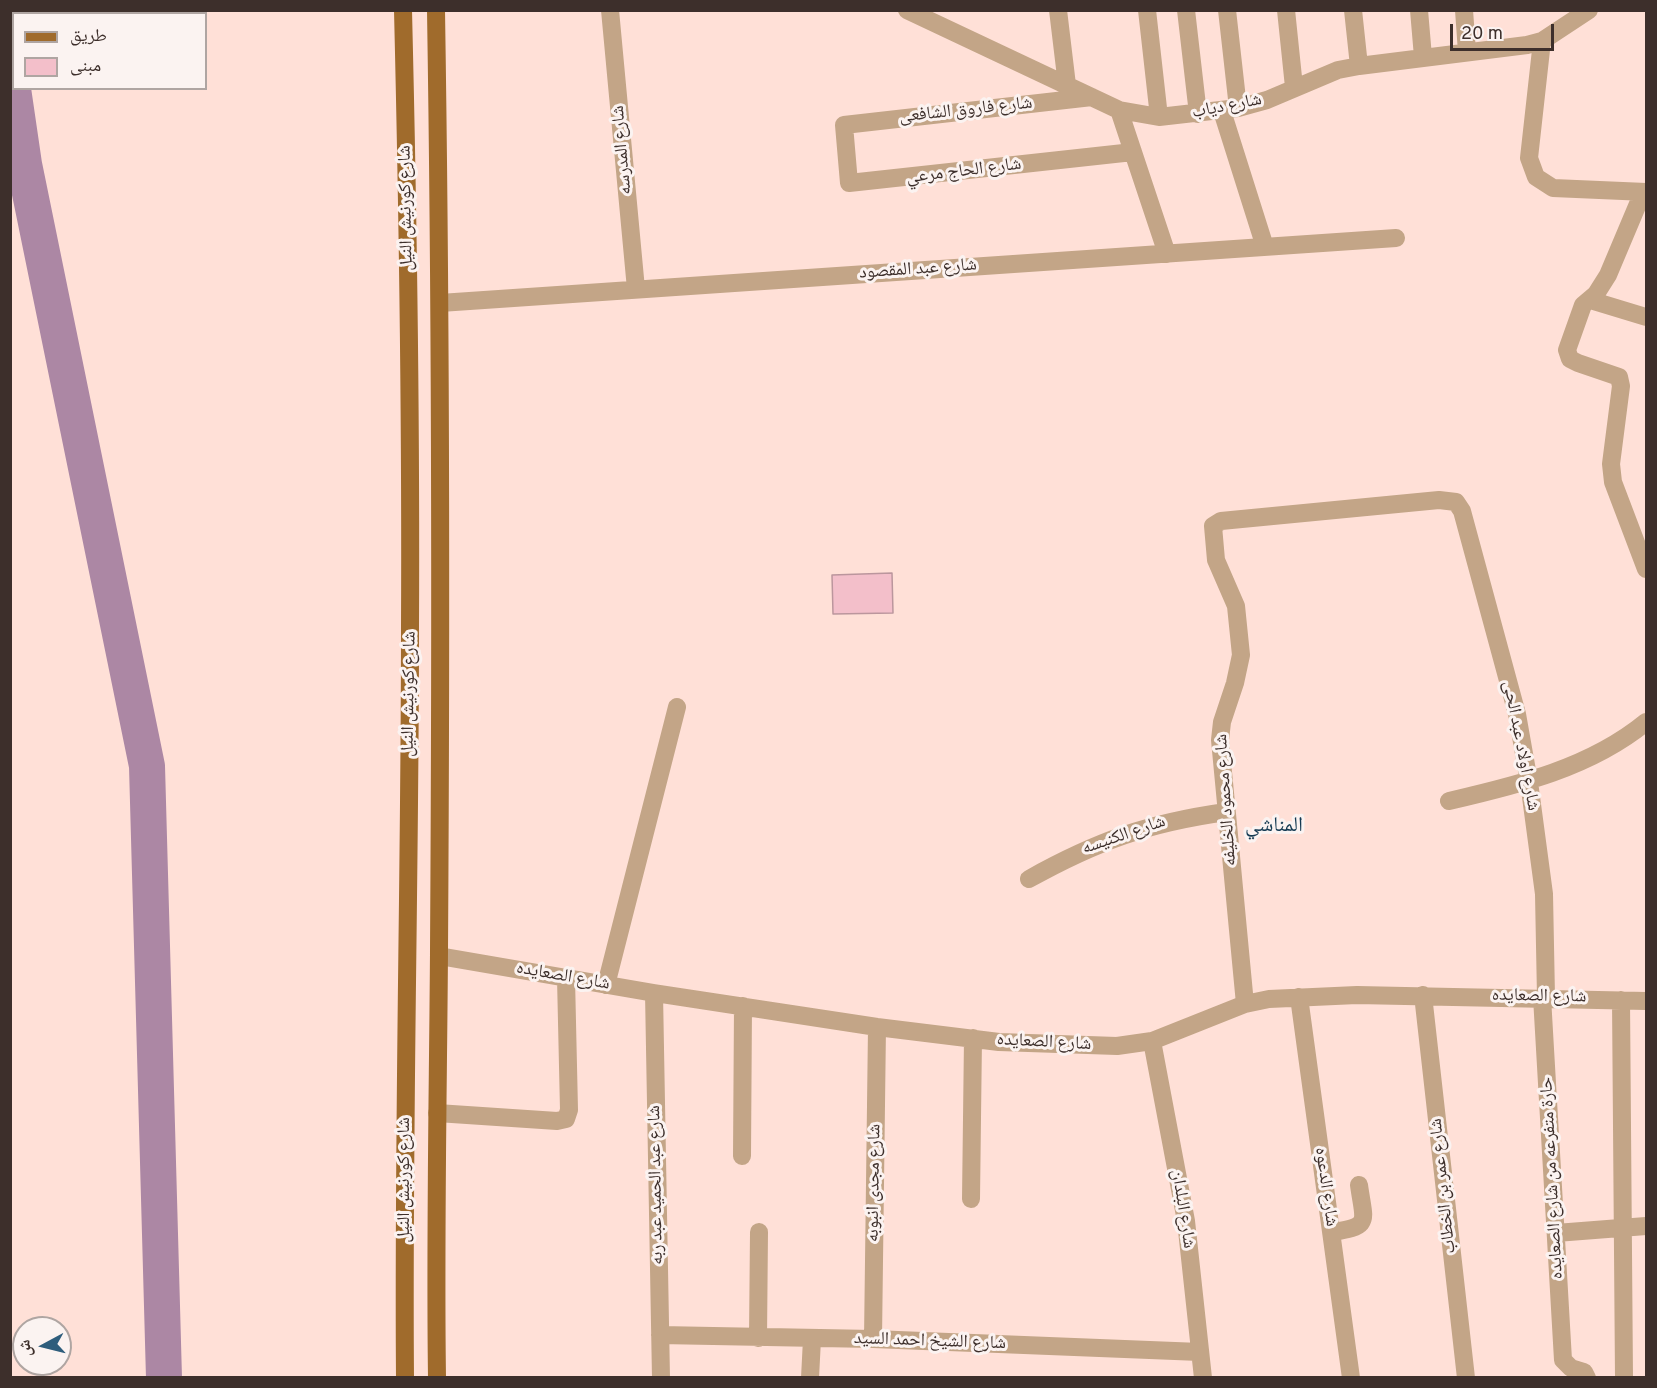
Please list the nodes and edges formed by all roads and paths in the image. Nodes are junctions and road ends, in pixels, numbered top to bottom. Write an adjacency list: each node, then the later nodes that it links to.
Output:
1 (403, 10): 43 (main road, شارع كورنيش النيل)
2 (436, 10): 33 (main road, شارع كورنيش النيل)
3 (610, 10): 31 (street, شارع المدرسه)
4 (907, 10): 18 (street, شارع دياب)
5 (1058, 10): 18 (street)
6 (1147, 10): 24 (street)
7 (1186, 10): 23 (street)
8 (1227, 10): 22 (street)
9 (1286, 10): 19 (street)
10 (1353, 10): 17 (street)
11 (1419, 10): 16 (street)
12 (1464, 10): 15 (street)
13 (1589, 10): 14 (street, شارع دياب)
14 (1542, 41): 15 (street, شارع دياب); 27 (street)
15 (1467, 52): 16 (street, شارع دياب)
16 (1423, 57): 17 (street, شارع دياب)
17 (1359, 66): 19 (street, شارع دياب)
18 (1067, 85): 20 (street, شارع دياب)
19 (1294, 87): 22 (street, شارع دياب)
20 (1092, 97): 21 (street, شارع دياب); 25 (street, شارع فاروق الشافعى)
21 (1119, 110): 24 (street, شارع دياب); 26 (street)
22 (1230, 110): 23 (street, شارع دياب); 29 (street)
23 (1198, 114): 24 (street, شارع دياب)
24 (1159, 117)
25 (843, 129): 26 (street, شارع الحاج مرعي)
26 (1133, 152): 30 (street)
27 (1645, 192): 32 (street)
28 (1396, 238): 29 (street, شارع عبد المقصود)
29 (1265, 247): 30 (street, شارع عبد المقصود)
30 (1167, 254): 31 (street, شارع عبد المقصود)
31 (636, 289): 33 (street, شارع عبد المقصود)
32 (1590, 300): 34 (street); 36 (street)
33 (440, 303): 42 (main road, شارع كورنيش النيل)
34 (1647, 317)
35 (1456, 502): 39 (street, شارع اولاد عبد الحى); 41 (street, شارع محمود الخليفه)
36 (1647, 568)
37 (677, 707): 47 (street)
38 (1647, 722): 39 (street)
39 (1529, 782): 40 (street); 50 (street, شارع اولاد عبد الحى)
40 (1449, 801)
41 (1226, 812): 44 (street, شارع الكنيسه); 54 (street, شارع محمود الخليفه)
42 (440, 869): 43 (main road); 45 (main road, شارع كورنيش النيل)
43 (407, 870): 73 (main road, شارع كورنيش النيل)
44 (1029, 879)
45 (439, 956): 46 (street, شارع الصعايده); 59 (main road, شارع كورنيش النيل)
46 (566, 978): 47 (street, شارع الصعايده); 59 (street)
47 (606, 985): 48 (street, شارع الصعايده)
48 (654, 993): 55 (street, شارع الصعايده); 68 (street, شارع عبد الحميد عبد ربه)
49 (1423, 995): 50 (street, شارع الصعايده); 51 (street, شارع الصعايده); 79 (street, شارع عمر بن الخطاب)
50 (1544, 997): 52 (street, شارع الصعايده); 67 (street, حارة متفرعه من شارع الصعايده)
51 (1299, 998): 54 (street, شارع الصعايده); 66 (street, شارع الدعوه)
52 (1621, 1000): 53 (street, شارع الصعايده); 64 (street)
53 (1647, 1000)
54 (1245, 1004): 58 (street, شارع الصعايده)
55 (743, 1006): 56 (street, شارع الصعايده); 60 (street)
56 (877, 1027): 57 (street, شارع الصعايده); 71 (street, شارع مجدى انبوبه)
57 (973, 1038): 58 (street, شارع الصعايده); 62 (street)
58 (1152, 1041): 72 (street, شارع البلدان)
59 (436, 1113): 74 (main road, شارع كورنيش النيل)
60 (742, 1156)
61 (1359, 1185): 66 (street)
62 (970, 1198)
63 (1647, 1226): 64 (street)
64 (1623, 1227): 67 (street); 81 (street)
65 (759, 1232): 69 (street)
66 (1332, 1232): 78 (street, شارع الدعوه)
67 (1556, 1233): 80 (street, حارة متفرعه من شارع الصعايده)
68 (660, 1335): 69 (street, شارع الشيخ احمد السيد); 75 (street, شارع عبد الحميد عبد ربه)
69 (758, 1338): 70 (street, شارع الشيخ احمد السيد)
70 (812, 1339): 71 (street, شارع الشيخ احمد السيد); 76 (street)
71 (873, 1339): 72 (street, شارع الشيخ احمد السيد)
72 (1200, 1352): 77 (street, شارع البلدان)
73 (405, 1377)
74 (437, 1377)
75 (661, 1377)
76 (810, 1377)
77 (1203, 1377)
78 (1351, 1377)
79 (1466, 1377)
80 (1587, 1377)
81 (1624, 1377)

